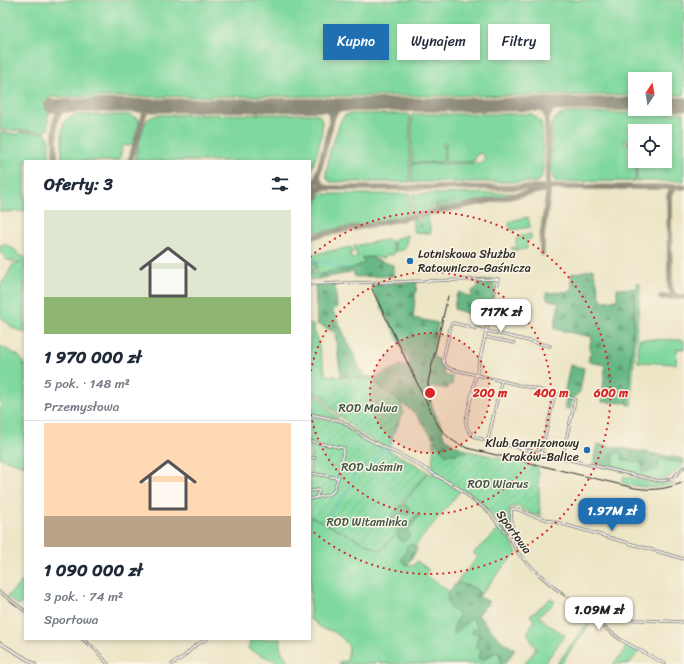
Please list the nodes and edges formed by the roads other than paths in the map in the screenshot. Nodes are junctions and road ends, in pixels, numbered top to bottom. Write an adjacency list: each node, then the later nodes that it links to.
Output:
1 (311, 284): 2 (street)
2 (486, 331): 3 (street); 5 (street); 6 (street)
3 (485, 337): 4 (street); 6 (street)
4 (514, 343)
5 (550, 346)
6 (476, 375): 7 (street); 10 (street)
7 (502, 381): 8 (street); 10 (street)
8 (555, 394): 12 (street); 15 (street)
9 (311, 414): 22 (street, Sportowa)
10 (488, 440): 12 (street)
11 (311, 441): 18 (street)
12 (541, 453): 15 (street)
13 (311, 457): 14 (street)
14 (315, 458)
15 (562, 458): 16 (street)
16 (684, 467)
17 (311, 473): 18 (street)
18 (338, 478): 20 (street)
19 (311, 491): 20 (street)
20 (316, 498): 21 (street)
21 (311, 499)
22 (511, 540): 23 (street); 26 (street, Sportowa)
23 (684, 559)
24 (0, 592): 25 (street)
25 (24, 610)
26 (595, 618): 27 (street); 34 (street, Sportowa)
27 (684, 622)
28 (83, 640): 32 (street)
29 (205, 640): 33 (street)
30 (0, 643): 31 (street)
31 (35, 664)
32 (108, 664)
33 (172, 664)
34 (665, 664)

